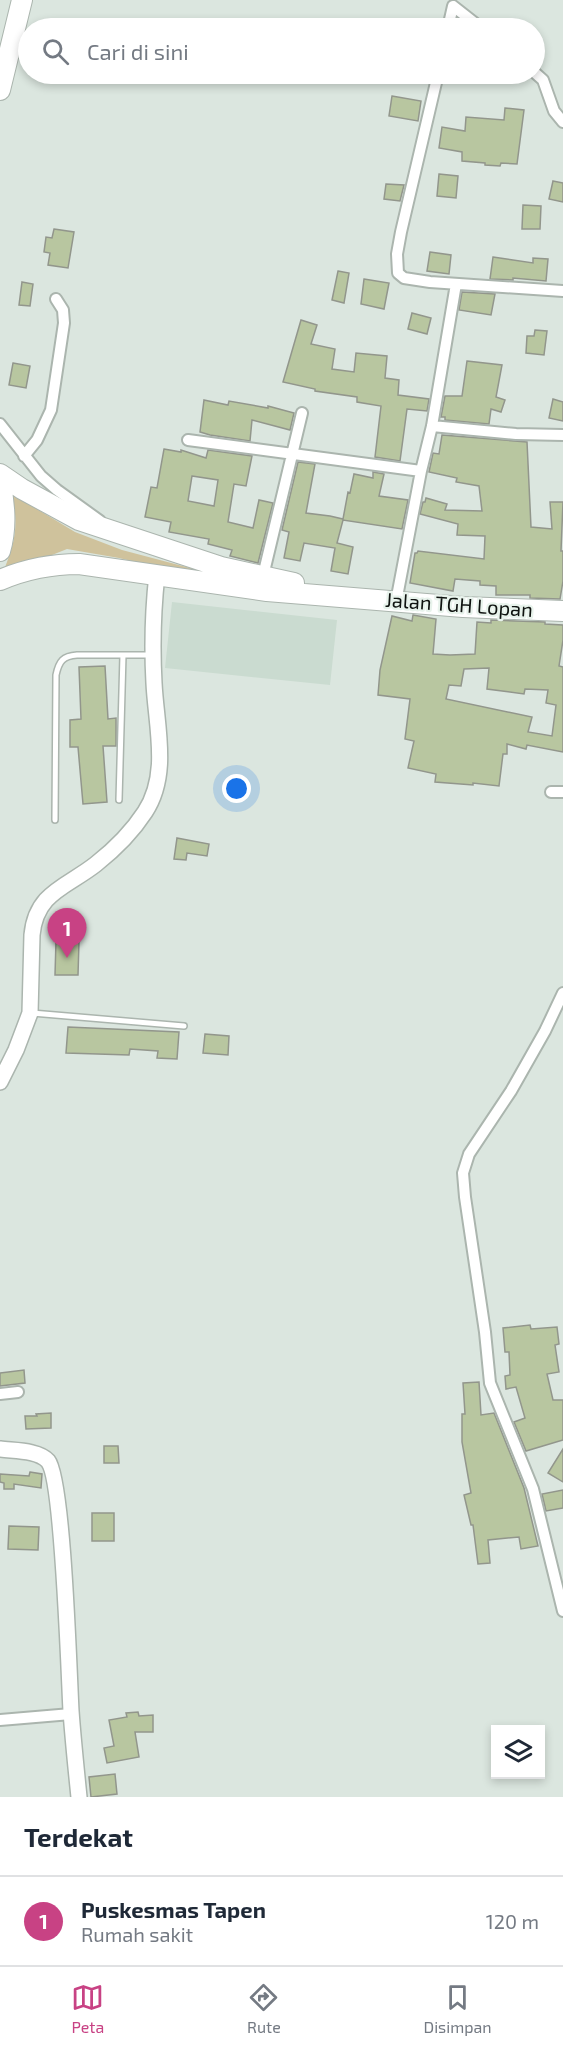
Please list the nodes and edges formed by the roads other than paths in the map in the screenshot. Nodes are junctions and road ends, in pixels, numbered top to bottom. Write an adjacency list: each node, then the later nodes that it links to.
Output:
1 (450, 18): 2 (street)
2 (468, 18)
3 (18, 20): 6 (highway)
4 (436, 84): 8 (street)
5 (544, 84): 7 (street)
6 (0, 90)
7 (563, 122)
8 (456, 284): 9 (street); 13 (street)
9 (563, 291)
10 (56, 299): 17 (street)
11 (302, 413): 16 (street)
12 (0, 424): 17 (street)
13 (432, 426): 14 (street); 18 (street)
14 (563, 435)
15 (188, 441): 16 (street)
16 (291, 455): 18 (street); 25 (street)
17 (24, 456): 21 (street)
18 (421, 471): 28 (street)
19 (0, 474): 21 (highway)
20 (0, 481): 22 (highway)
21 (120, 534): 24 (highway)
22 (0, 551)
23 (157, 574): 24 (highway); 26 (highway); 31 (street)
24 (218, 576): 25 (highway); 27 (highway)
25 (263, 576): 27 (highway)
26 (0, 580)
27 (355, 597): 28 (highway, Jalan TGH Lopan)
28 (396, 602): 29 (highway, Jalan TGH Lopan)
29 (563, 611)
30 (123, 655): 31 (lane); 34 (lane); 35 (lane)
31 (153, 655): 37 (street)
32 (551, 792): 33 (street)
33 (563, 792)
34 (119, 800)
35 (55, 820)
36 (563, 993): 43 (street)
37 (30, 1013): 38 (lane); 39 (street)
38 (184, 1026)
39 (0, 1082)
40 (18, 1392): 41 (street)
41 (0, 1394)
42 (0, 1449): 44 (street)
43 (563, 1611)
44 (71, 1714): 45 (street); 46 (street)
45 (0, 1720)
46 (79, 1797)

